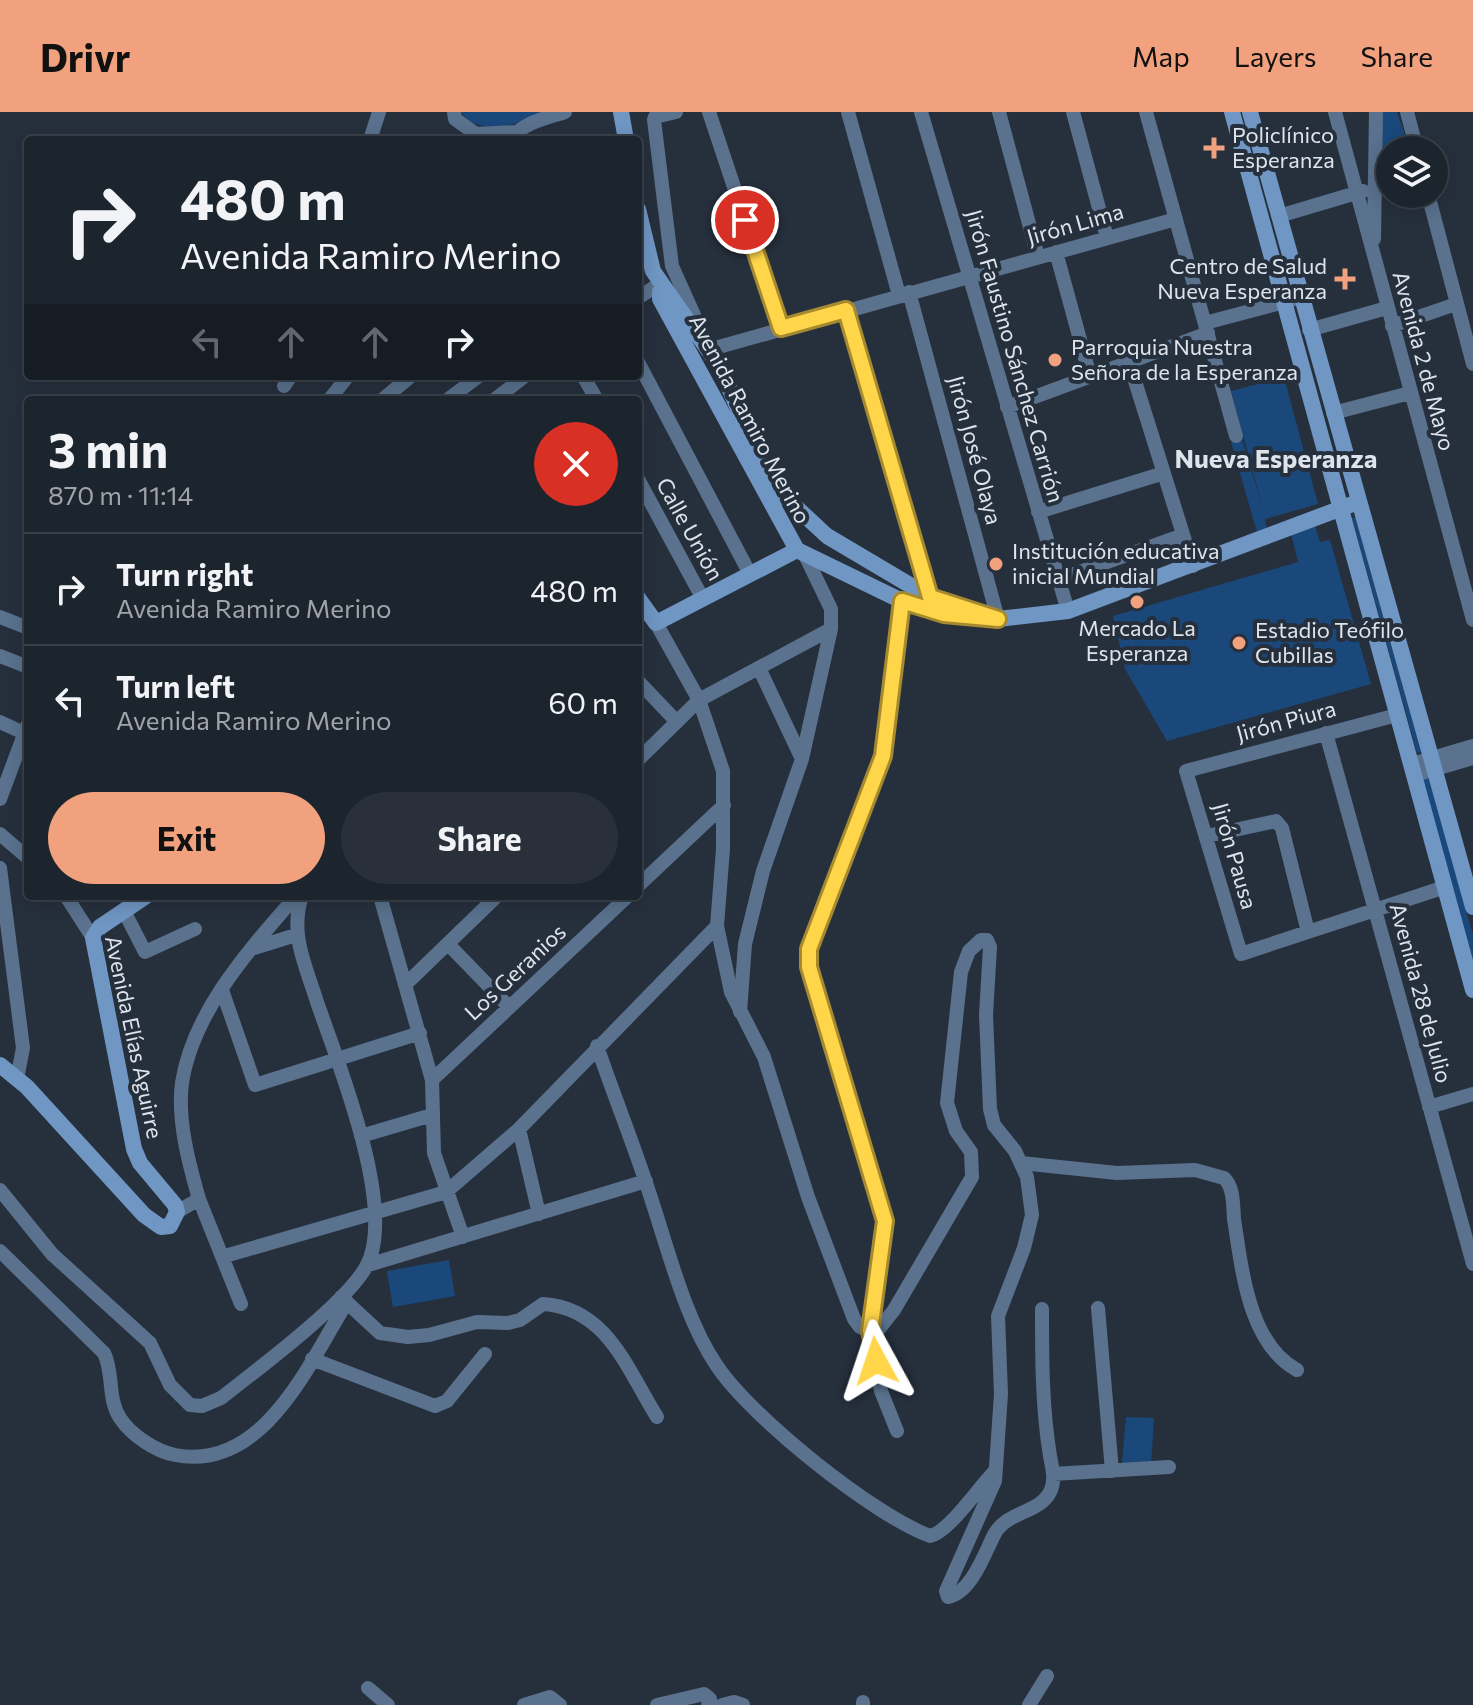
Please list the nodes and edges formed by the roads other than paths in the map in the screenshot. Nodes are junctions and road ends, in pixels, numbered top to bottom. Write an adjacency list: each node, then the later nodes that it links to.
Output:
1 (379, 112): 17 (street)
2 (454, 112): 18 (street)
3 (565, 112): 18 (street)
4 (621, 112): 19 (street)
5 (676, 112): 43 (street)
6 (709, 112): 40 (street)
7 (848, 112): 33 (street, Jirón José Olaya)
8 (921, 112): 31 (street, Jirón Faustino Sánchez Carrión)
9 (999, 112): 29 (street)
10 (1073, 112): 26 (street)
11 (1146, 112): 25 (street)
12 (1232, 112): 35 (street)
13 (1250, 112): 24 (street)
14 (1335, 112): 22 (street, Avenida 2 de Mayo)
15 (1376, 112): 21 (street)
16 (1407, 112): 20 (street)
17 (371, 136)
18 (514, 136)
19 (625, 136)
20 (1413, 136)
21 (1374, 188): 22 (street); 30 (street)
22 (1356, 193): 24 (street); 30 (street, Avenida 2 de Mayo)
23 (1432, 208): 36 (street)
24 (1279, 216): 35 (street)
25 (1176, 219): 26 (street, Jirón Lima); 41 (street)
26 (1107, 238): 28 (street, Jirón Lima)
27 (642, 241): 32 (street, Avenida Ramiro Merino)
28 (1056, 252): 29 (street, Jirón Lima); 47 (street)
29 (1038, 257): 31 (street, Jirón Lima)
30 (1374, 261): 37 (street, Avenida 2 de Mayo)
31 (968, 276): 33 (street, Jirón Lima); 57 (street, Jirón Faustino Sánchez Carrión)
32 (660, 285): 34 (street); 43 (street, Avenida Ramiro Merino); 66 (street, Avenida Ramiro Merino)
33 (904, 294): 38 (street, Jirón Lima); 76 (street, Jirón José Olaya)
34 (642, 296)
35 (1292, 300): 41 (street); 42 (street); 63 (street)
36 (1456, 304): 39 (street); 45 (street)
37 (1387, 308): 39 (street, Avenida 2 de Mayo); 42 (street)
38 (846, 310): 40 (street, Jirón Lima); 70 (street)
39 (1392, 326): 52 (street, Avenida 2 de Mayo)
40 (781, 328): 43 (street, Jirón Lima)
41 (1207, 328): 44 (street); 59 (street)
42 (1309, 330): 58 (street)
43 (707, 349): 70 (street, Avenida Ramiro Merino)
44 (1129, 362): 47 (street); 60 (street)
45 (1473, 364)
46 (642, 370): 68 (street)
47 (1090, 376): 57 (street)
48 (345, 380): 53 (street)
49 (406, 380): 54 (street)
50 (474, 380): 55 (street)
51 (520, 380): 56 (street)
52 (1410, 393): 58 (street); 77 (street, Avenida 2 de Mayo)
53 (332, 396)
54 (387, 396)
55 (452, 396)
56 (499, 396)
57 (1007, 407): 64 (street, Jirón Faustino Sánchez Carrión)
58 (1333, 413): 62 (street)
59 (1236, 436)
60 (1164, 473): 64 (street); 65 (street)
61 (642, 486): 71 (street, Calle Unión)
62 (1358, 502): 63 (street, Avenida Ramiro Merino); 96 (street)
63 (1341, 509): 67 (street, Avenida Ramiro Merino); 86 (street)
64 (1038, 512): 69 (street, Jirón Faustino Sánchez Carrión)
65 (1183, 535): 67 (street); 69 (street)
66 (801, 553): 68 (street); 72 (street, Avenida Ramiro Merino); 80 (street)
67 (1193, 566): 74 (street, Avenida Ramiro Merino)
68 (750, 574): 71 (street)
69 (1057, 580): 74 (street, Jirón Faustino Sánchez Carrión)
70 (930, 597): 76 (street, Avenida Ramiro Merino)
71 (703, 599): 78 (street)
72 (902, 601): 76 (street, Avenida Ramiro Merino); 157 (street)
73 (642, 604): 78 (street)
74 (1068, 611): 76 (street, Avenida Ramiro Merino)
75 (0, 617): 79 (street)
76 (998, 619)
77 (1473, 620)
78 (656, 623): 85 (street)
79 (24, 626)
80 (831, 629): 83 (street); 95 (street)
81 (0, 656): 82 (street)
82 (24, 665)
83 (759, 668): 85 (street); 95 (street)
84 (642, 685): 88 (street)
85 (699, 700): 88 (street); 100 (street)
86 (1397, 715): 91 (street, Jirón Piura); 97 (street)
87 (0, 722): 89 (street)
88 (677, 722): 93 (street)
89 (24, 728)
90 (24, 733): 99 (street)
91 (1326, 733): 98 (street, Jirón Piura); 115 (street, Avenida 28 de Julio)
92 (1473, 746): 96 (street)
93 (642, 756)
94 (1473, 758): 96 (street)
95 (802, 759): 128 (street)
96 (1433, 763): 97 (street); 114 (street)
97 (1413, 770): 106 (street)
98 (1186, 771): 102 (street, Jirón Pausa)
99 (1, 792)
100 (724, 805): 105 (street); 117 (street)
101 (0, 834): 103 (street)
102 (1207, 836): 119 (street); 119 (street, Jirón Pausa)
103 (24, 855)
104 (0, 868): 133 (street)
105 (642, 881)
106 (1445, 887): 115 (street); 126 (street)
107 (69, 900): 121 (street, Avenida Elías Aguirre)
108 (140, 900): 116 (street)
109 (293, 900): 123 (street)
110 (301, 900): 120 (street)
111 (381, 900): 124 (street)
112 (493, 900): 122 (street)
113 (624, 900): 127 (street, Los Geranios)
114 (1473, 907)
115 (1375, 910): 119 (street); 136 (street, Avenida 28 de Julio)
116 (124, 911): 118 (street); 121 (street)
117 (717, 926): 128 (street); 130 (street)
118 (195, 929)
119 (1308, 932)
120 (296, 935): 123 (street); 131 (street)
121 (93, 938): 147 (street, Avenida Elías Aguirre)
122 (448, 944): 124 (street); 127 (street)
123 (250, 949): 125 (street)
124 (407, 983): 129 (street)
125 (222, 990): 131 (street); 144 (street)
126 (1473, 990)
127 (509, 1007): 134 (street, Los Geranios)
128 (740, 1016): 157 (street)
129 (420, 1033): 131 (street); 134 (street)
130 (597, 1046): 138 (street); 141 (street)
131 (336, 1059): 139 (street)
132 (0, 1065): 133 (street)
133 (17, 1079): 147 (street)
134 (432, 1080): 137 (street)
135 (1473, 1094): 136 (street)
136 (1429, 1107): 151 (street, Avenida 28 de Julio)
137 (432, 1115): 139 (street); 143 (street)
138 (519, 1129): 143 (street); 146 (street)
139 (361, 1136): 145 (street)
140 (1021, 1163): 157 (street); 160 (street); 164 (street)
141 (646, 1181): 146 (street); 164 (street)
142 (0, 1190): 153 (street)
143 (446, 1192): 145 (street); 148 (street)
144 (199, 1199): 147 (street); 150 (street)
145 (377, 1213): 150 (street); 152 (street)
146 (539, 1214): 148 (street)
147 (174, 1219)
148 (463, 1237): 152 (street)
149 (0, 1251): 159 (street)
150 (225, 1256): 154 (street)
151 (1473, 1264)
152 (368, 1265): 153 (street)
153 (344, 1299): 159 (street); 161 (street)
154 (241, 1304)
155 (1098, 1308): 165 (street)
156 (1042, 1309): 166 (street)
157 (870, 1331): 162 (street)
158 (485, 1354): 159 (street)
159 (312, 1359)
160 (1297, 1370)
161 (657, 1417)
162 (897, 1431)
163 (1169, 1467): 165 (street)
164 (997, 1469): 166 (street)
165 (1112, 1471): 166 (street)
166 (1053, 1474)
167 (1047, 1676): 175 (street)
168 (368, 1688): 170 (street)
169 (714, 1704): 173 (street); 174 (street)
170 (388, 1705)
171 (524, 1705): 172 (street)
172 (560, 1705)
173 (657, 1705)
174 (743, 1705)
175 (1029, 1705)

